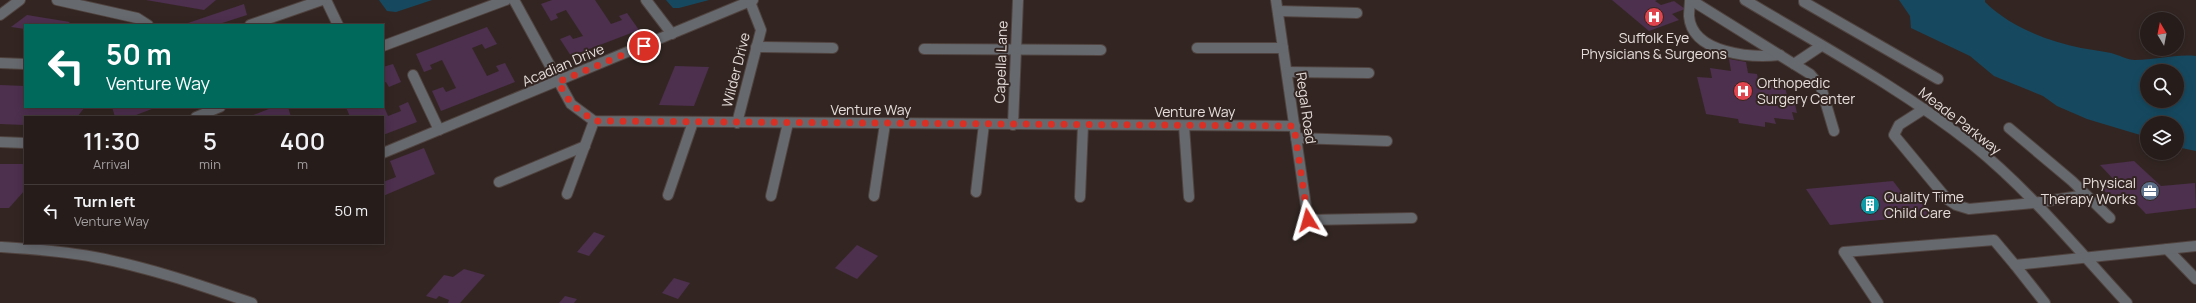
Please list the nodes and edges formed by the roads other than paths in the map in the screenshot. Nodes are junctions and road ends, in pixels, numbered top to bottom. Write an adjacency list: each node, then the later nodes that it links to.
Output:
1 (20, 0): 16 (street)
2 (57, 0): 17 (street)
3 (322, 0): 18 (street)
4 (326, 0): 19 (street)
5 (506, 0): 21 (street)
6 (514, 0): 38 (street)
7 (646, 0): 20 (street)
8 (1018, 0): 28 (street, Capella Lane)
9 (1276, 0): 14 (street, Regal Road)
10 (1691, 0): 30 (street); 30 (street)
11 (1745, 0): 22 (street, Meade Parkway)
12 (751, 1): 20 (street, Acadian Drive); 23 (street, Wilder Drive)
13 (1803, 1): 37 (street)
14 (1278, 11): 15 (street); 26 (street, Regal Road)
15 (1357, 13)
16 (0, 16)
17 (146, 24)
18 (253, 24)
19 (338, 24)
20 (672, 34): 38 (street, Acadian Drive)
21 (384, 46)
22 (1821, 46): 33 (street); 40 (street, Meade Parkway)
23 (756, 47): 24 (street); 44 (street, Wilder Drive)
24 (833, 48)
25 (1196, 48): 26 (street)
26 (1283, 48): 34 (street, Regal Road)
27 (924, 49): 28 (street)
28 (1016, 50): 29 (street); 48 (street, Capella Lane)
29 (1100, 50)
30 (1780, 55): 33 (street)
31 (0, 63): 32 (street)
32 (24, 64)
33 (1794, 64): 54 (street)
34 (1287, 72): 35 (street); 51 (street, Regal Road)
35 (1369, 73)
36 (413, 75): 53 (street)
37 (1938, 79)
38 (558, 82): 42 (street); 53 (street, Acadian Drive)
39 (218, 108): 41 (street)
40 (1924, 109): 70 (street, Meade Parkway); 70 (street)
41 (198, 116)
42 (594, 121): 43 (street, Venture Way); 59 (street)
43 (693, 122): 44 (street, Venture Way); 64 (street)
44 (736, 123): 45 (street, Venture Way)
45 (788, 123): 46 (street, Venture Way); 66 (street)
46 (885, 124): 47 (street, Venture Way); 67 (street)
47 (984, 124): 48 (street, Venture Way); 62 (street)
48 (1012, 125): 49 (street, Venture Way)
49 (1083, 125): 50 (street, Venture Way); 68 (street)
50 (1184, 126): 51 (street, Venture Way); 69 (street)
51 (1294, 126): 55 (street, Regal Road)
52 (2009, 128): 65 (street)
53 (439, 130): 60 (street, Acadian Drive)
54 (1834, 131)
55 (1296, 138): 56 (street); 71 (street, Regal Road)
56 (1386, 140)
57 (0, 142): 58 (street)
58 (24, 143)
59 (585, 146): 61 (street); 63 (street)
60 (384, 153)
61 (499, 182)
62 (976, 192)
63 (567, 194)
64 (668, 195)
65 (2086, 195): 70 (street); 72 (street)
66 (771, 196)
67 (874, 196)
68 (1080, 197)
69 (1189, 197)
70 (2034, 203): 77 (street, Meade Parkway)
71 (1412, 218)
72 (2110, 218)
73 (28, 246): 75 (street); 80 (street)
74 (2196, 246): 76 (street)
75 (0, 247)
76 (2167, 249): 77 (street); 79 (street)
77 (2085, 258): 78 (street); 83 (street, Meade Parkway)
78 (2014, 265): 81 (street); 82 (street)
79 (2196, 279)
80 (252, 303)
81 (1878, 303)
82 (2045, 303)
83 (2127, 303)

